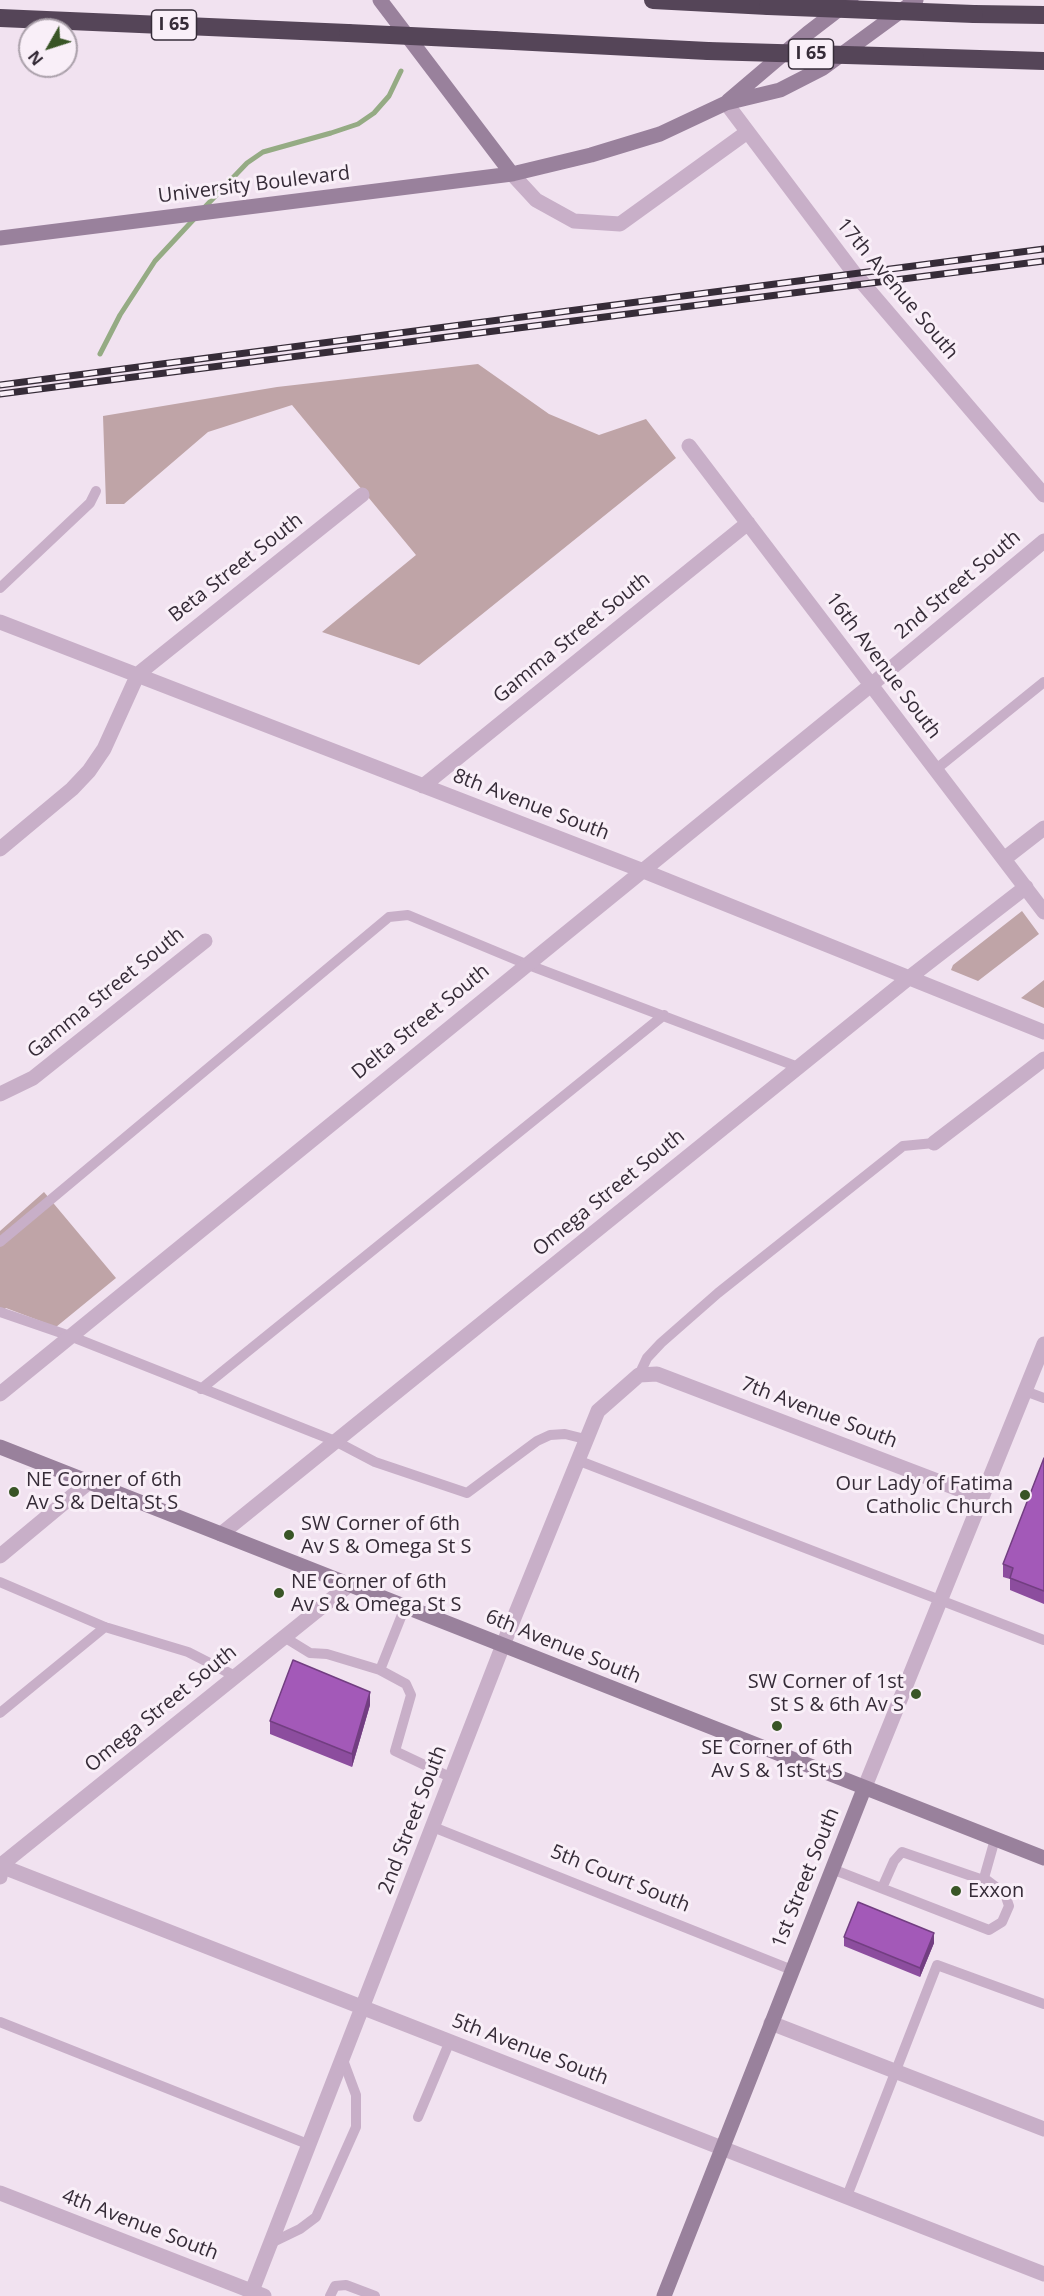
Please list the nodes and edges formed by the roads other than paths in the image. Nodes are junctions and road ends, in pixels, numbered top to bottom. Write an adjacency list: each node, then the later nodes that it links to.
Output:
1 (380, 0): 10 (main road)
2 (653, 0): 5 (highway, bridge)
3 (851, 0): 8 (main road)
4 (916, 0): 8 (main road)
5 (1044, 15)
6 (0, 18): 7 (highway, I 65, bridge)
7 (1044, 61)
8 (726, 103): 9 (street, 17th Avenue South); 10 (main road, University Boulevard)
9 (746, 133): 10 (street); 15 (street, 17th Avenue South)
10 (512, 174): 11 (main road, University Boulevard)
11 (0, 238)
12 (688, 446): 16 (street, 16th Avenue South)
13 (96, 491): 18 (lane)
14 (362, 495): 20 (street, Beta Street South)
15 (1044, 495)
16 (748, 523): 22 (street, 16th Avenue South); 24 (street, Gamma Street South)
17 (1044, 541): 22 (street, 2nd Street South)
18 (0, 588)
19 (0, 622): 20 (street, 8th Avenue South)
20 (138, 674): 24 (street, 8th Avenue South); 26 (street)
21 (1044, 682): 23 (lane)
22 (871, 685): 23 (street, 16th Avenue South); 28 (street, Delta Street South)
23 (935, 770): 27 (street, 16th Avenue South)
24 (423, 786): 28 (street, 8th Avenue South)
25 (1044, 828): 27 (street)
26 (0, 849)
27 (1004, 859): 29 (street, 16th Avenue South)
28 (641, 870): 32 (street, Delta Street South); 33 (street, 8th Avenue South)
29 (1026, 887): 30 (street, 16th Avenue South); 33 (street, Omega Street South)
30 (1044, 912)
31 (205, 941): 38 (street, Gamma Street South)
32 (525, 964): 34 (lane); 40 (lane); 42 (street, Delta Street South)
33 (910, 977): 35 (street, 8th Avenue South); 37 (street, Omega Street South)
34 (664, 1015): 37 (lane); 45 (lane)
35 (1044, 1032)
36 (1044, 1059): 39 (street)
37 (798, 1067): 50 (street, Omega Street South)
38 (0, 1094)
39 (934, 1143): 44 (lane)
40 (0, 1242)
41 (0, 1312): 42 (lane)
42 (70, 1336): 45 (lane); 47 (street, Delta Street South)
43 (1044, 1344): 46 (street, 1st Street South)
44 (639, 1375): 49 (street, 2nd Street South); 54 (street, 7th Avenue South)
45 (201, 1389): 50 (lane)
46 (1025, 1391): 48 (lane); 54 (street, 1st Street South)
47 (0, 1394)
48 (1044, 1398)
49 (585, 1439): 50 (lane); 52 (street, 2nd Street South)
50 (334, 1442): 55 (street, Omega Street South)
51 (0, 1447): 53 (main road, 6th Avenue South)
52 (577, 1460): 59 (lane); 64 (street, 2nd Street South)
53 (89, 1482): 55 (main road, 6th Avenue South); 56 (street)
54 (982, 1498): 59 (street, 1st Street South)
55 (220, 1534): 58 (main road, 6th Avenue South)
56 (0, 1556)
57 (0, 1582): 61 (lane)
58 (349, 1585): 60 (main road, 6th Avenue South); 62 (street, Omega Street South)
59 (941, 1600): 63 (lane); 69 (street, 1st Street South)
60 (405, 1607): 64 (main road, 6th Avenue South); 65 (lane)
61 (105, 1627): 66 (lane); 67 (lane)
62 (284, 1637): 65 (lane); 66 (street, Omega Street South)
63 (1044, 1640)
64 (503, 1645): 68 (street, 2nd Street South); 69 (main road, 6th Avenue South)
65 (380, 1670): 68 (lane)
66 (235, 1676): 73 (street, Omega Street South)
67 (0, 1713)
68 (452, 1778): 70 (street, 2nd Street South)
69 (864, 1789): 71 (main road, 6th Avenue South); 74 (main road, 1st Street South)
70 (433, 1827): 77 (lane, 5th Court South); 79 (street, 2nd Street South)
71 (995, 1839): 72 (main road, 6th Avenue South); 75 (lane)
72 (1044, 1858)
73 (0, 1869): 79 (street, 5th Avenue South)
74 (832, 1869): 76 (lane); 77 (main road, 1st Street South)
75 (986, 1881): 76 (lane); 76 (lane)
76 (882, 1888)
77 (792, 1970): 81 (main road, 1st Street South)
78 (1044, 2004): 84 (lane)
79 (364, 2007): 82 (street, 5th Avenue South); 83 (street, 2nd Street South)
80 (0, 2022): 87 (lane)
81 (771, 2023): 84 (street); 88 (main road, 1st Street South)
82 (450, 2041): 85 (lane); 88 (street, 5th Avenue South)
83 (343, 2060): 87 (street, 2nd Street South); 91 (lane)
84 (895, 2071): 86 (street); 90 (lane)
85 (418, 2118)
86 (1044, 2129)
87 (310, 2145): 91 (street, 2nd Street South)
88 (721, 2147): 90 (street, 5th Avenue South); 94 (main road, 1st Street South)
89 (0, 2193): 93 (street, 4th Avenue South)
90 (847, 2196): 92 (street, 5th Avenue South)
91 (272, 2243): 93 (street, 2nd Street South)
92 (1044, 2274)
93 (256, 2294)
94 (668, 2295)
95 (330, 2296): 96 (lane)
96 (375, 2296)

